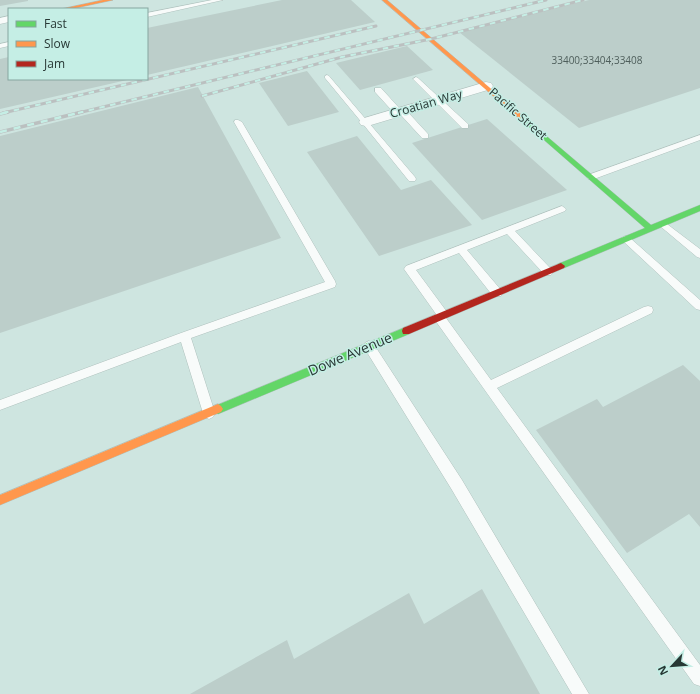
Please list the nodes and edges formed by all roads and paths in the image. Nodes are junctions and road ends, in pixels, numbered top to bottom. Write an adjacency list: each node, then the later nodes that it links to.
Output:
1 (111, 0): 4 (street)
2 (220, 0): 5 (lane)
3 (384, 0): 8 (street, Pacific Street)
4 (68, 8)
5 (148, 15)
6 (327, 77): 13 (lane)
7 (416, 79): 10 (lane)
8 (486, 86): 10 (street, Croatian Way); 17 (street, Pacific Street)
9 (378, 90): 11 (lane)
10 (439, 100): 11 (street, Croatian Way); 14 (lane)
11 (400, 111): 13 (street, Croatian Way); 15 (lane)
12 (238, 122): 32 (lane)
13 (366, 122): 18 (lane)
14 (465, 126)
15 (425, 136)
16 (700, 137): 17 (lane)
17 (591, 177): 22 (street, Pacific Street)
18 (412, 179)
19 (700, 208): 21 (street, Dowe Avenue)
20 (562, 209): 23 (lane)
21 (663, 224): 22 (street, Dowe Avenue); 26 (lane)
22 (651, 229): 24 (street, Dowe Avenue)
23 (509, 230): 25 (lane); 27 (lane)
24 (626, 239): 27 (street, Dowe Avenue); 29 (lane)
25 (460, 248): 28 (lane); 31 (lane)
26 (700, 254)
27 (548, 272): 28 (street, Dowe Avenue)
28 (497, 293): 31 (street, Dowe Avenue)
29 (699, 304)
30 (648, 310): 34 (lane)
31 (441, 316): 33 (street, Dowe Avenue); 34 (lane)
32 (186, 336): 35 (lane); 36 (lane)
33 (370, 346): 36 (street, Dowe Avenue); 39 (lane)
34 (489, 386): 38 (lane)
35 (0, 405)
36 (209, 413): 37 (street, Dowe Avenue)
37 (0, 500)
38 (700, 678)
39 (582, 694)

